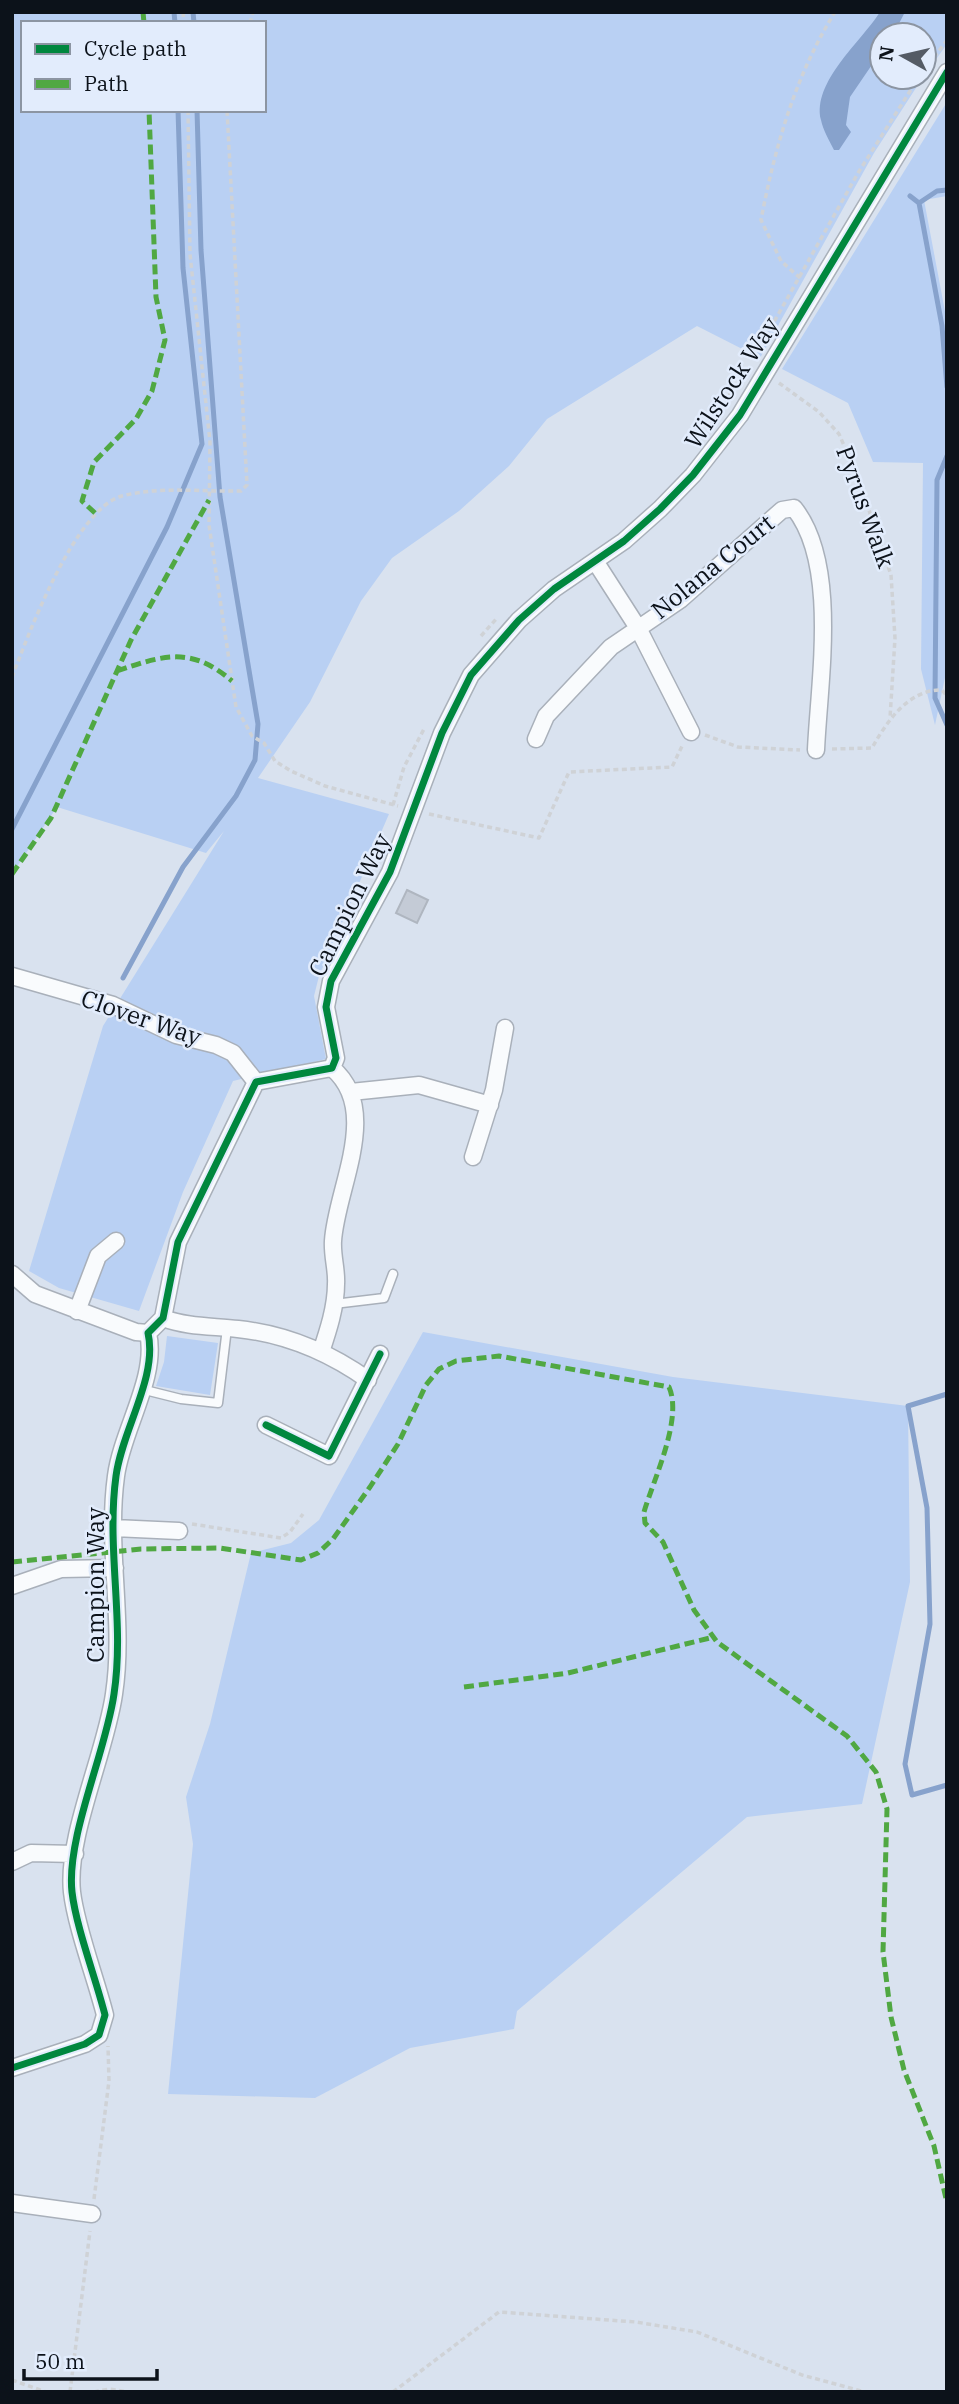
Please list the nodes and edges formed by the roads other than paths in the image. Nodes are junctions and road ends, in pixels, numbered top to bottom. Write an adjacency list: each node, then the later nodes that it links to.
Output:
1 (947, 72): 2 (street, Wilstock Way)
2 (594, 561): 3 (street); 7 (street, Wilstock Way)
3 (638, 628): 4 (street); 5 (street); 6 (street, Nolana Court)
4 (691, 732)
5 (536, 739)
6 (816, 750)
7 (415, 811): 10 (street, Campion Way)
8 (12, 976): 11 (street, Clover Way)
9 (505, 1028): 13 (street)
10 (332, 1068): 11 (street); 12 (street)
11 (256, 1082): 20 (street)
12 (351, 1092): 13 (street); 18 (street)
13 (490, 1105): 14 (street)
14 (473, 1157)
15 (116, 1241): 19 (street)
16 (12, 1274): 19 (street)
17 (393, 1274): 18 (lane)
18 (334, 1304): 23 (street)
19 (77, 1311): 22 (street)
20 (163, 1318): 21 (street); 22 (street)
21 (227, 1328): 23 (street); 26 (lane)
22 (148, 1333): 26 (street, Campion Way)
23 (321, 1352): 25 (street)
24 (380, 1354): 25 (street)
25 (368, 1380): 27 (street)
26 (141, 1389): 28 (street, Campion Way)
27 (266, 1425)
28 (114, 1528): 29 (street); 30 (street, Campion Way)
29 (185, 1528)
30 (115, 1568): 31 (street); 32 (street, Campion Way)
31 (12, 1586)
32 (75, 1854): 33 (street); 34 (street, Campion Way)
33 (12, 1861)
34 (12, 2068)
35 (12, 2203): 36 (street)
36 (92, 2214)

